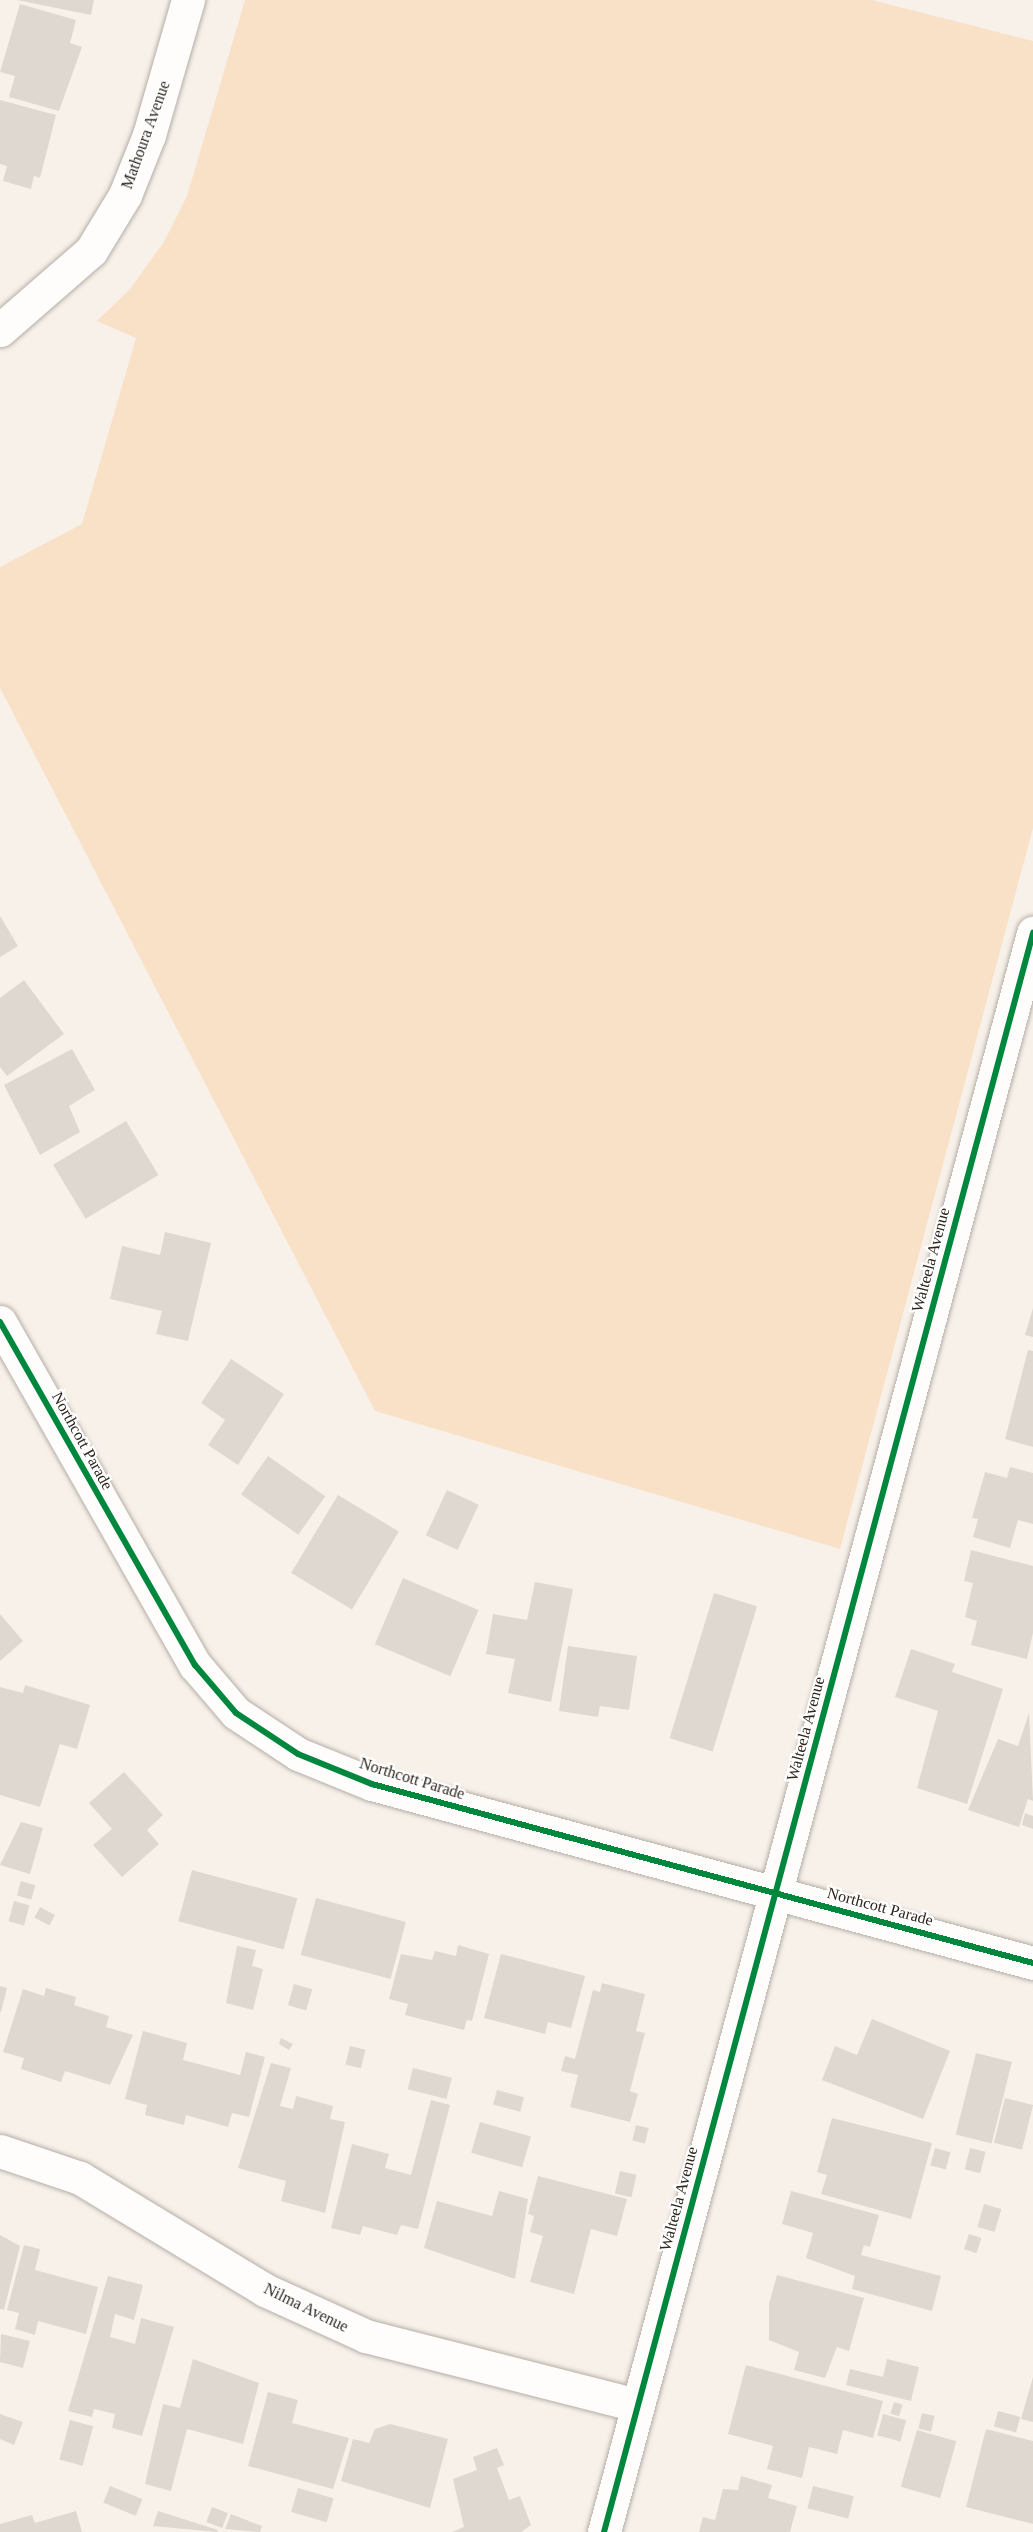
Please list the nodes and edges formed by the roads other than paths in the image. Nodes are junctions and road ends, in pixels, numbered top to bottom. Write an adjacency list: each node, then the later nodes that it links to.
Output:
1 (188, 0): 2 (street, Mathoura Avenue)
2 (0, 330)
3 (1033, 933): 5 (street, Walteela Avenue)
4 (0, 1322): 5 (street, Northcott Parade)
5 (776, 1893): 6 (street, Northcott Parade); 8 (street, Walteela Avenue)
6 (1033, 1963)
7 (0, 2151): 8 (street, Nilma Avenue)
8 (638, 2405): 9 (street, Walteela Avenue)
9 (604, 2532)

